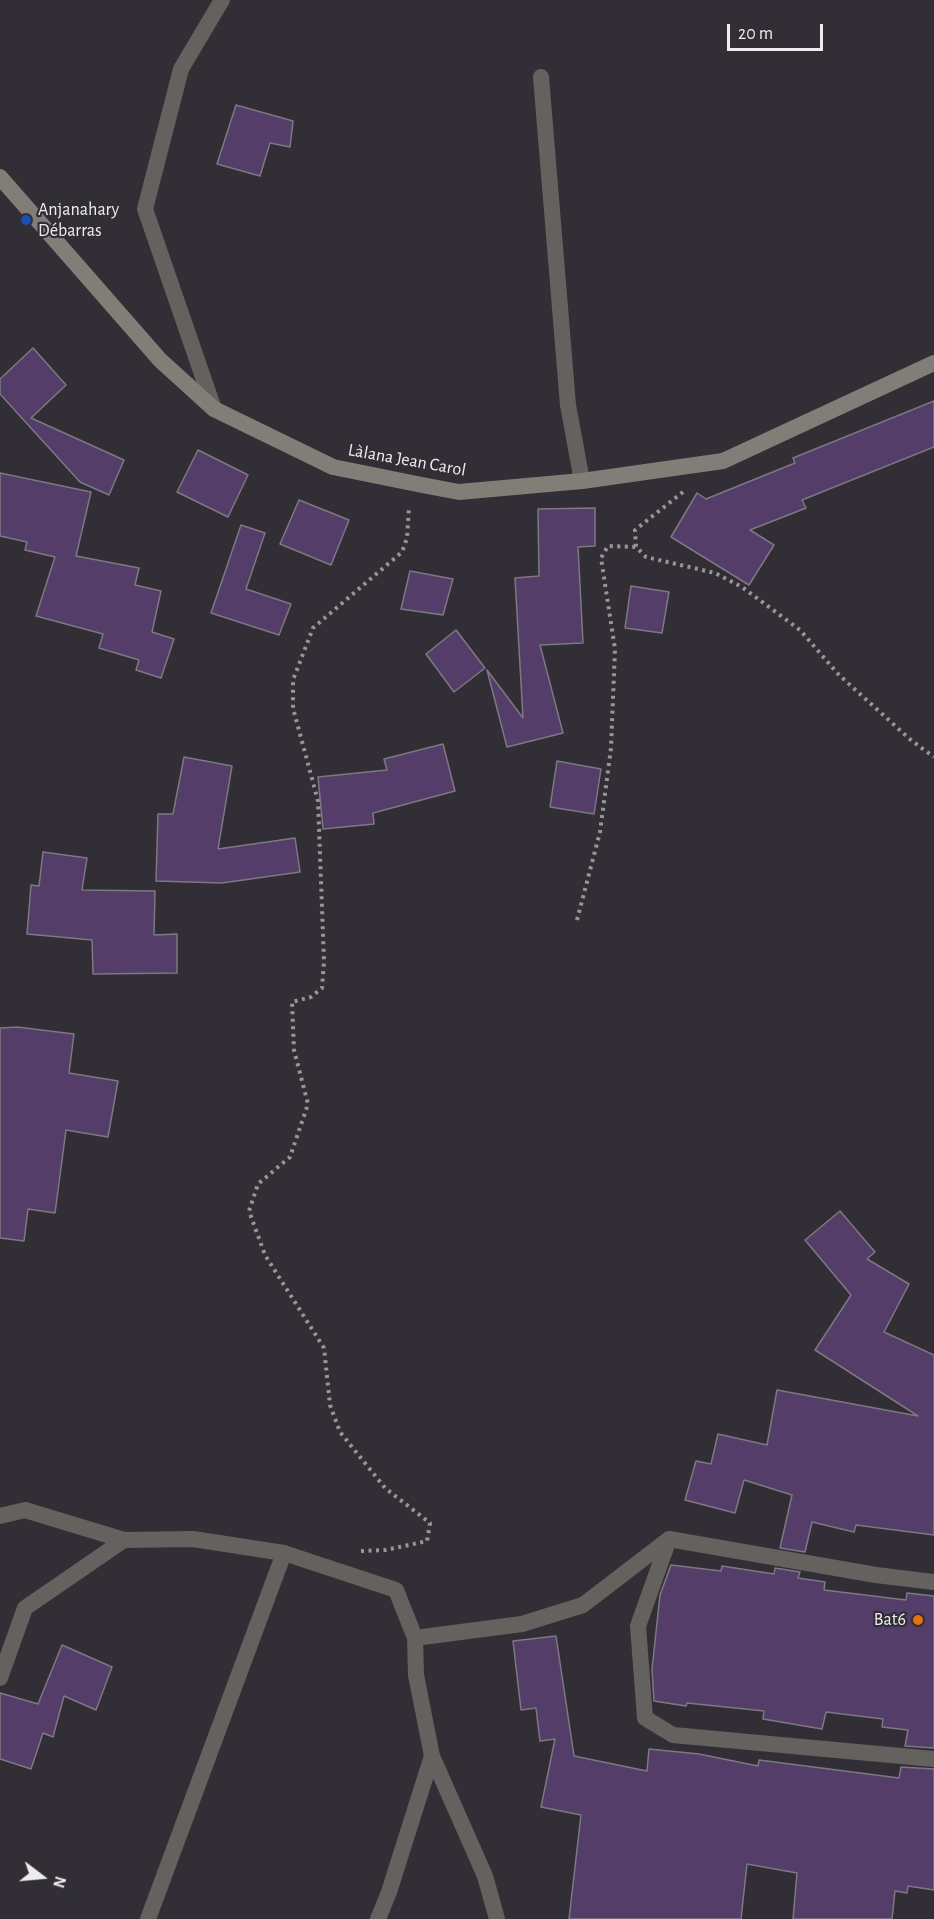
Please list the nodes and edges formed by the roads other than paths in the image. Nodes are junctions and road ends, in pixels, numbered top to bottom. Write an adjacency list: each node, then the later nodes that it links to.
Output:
1 (222, 0): 5 (street)
2 (541, 76): 6 (street)
3 (0, 177): 5 (main road, Làlana Jean Carol)
4 (934, 363): 6 (main road, Làlana Jean Carol)
5 (214, 409): 6 (main road, Làlana Jean Carol)
6 (582, 482)
7 (0, 1516): 9 (street)
8 (669, 1539): 11 (street); 12 (street); 15 (street)
9 (124, 1540): 10 (street); 13 (street)
10 (284, 1553): 12 (street); 16 (street)
11 (934, 1582)
12 (415, 1638): 14 (street)
13 (0, 1677)
14 (432, 1756): 17 (street); 18 (street)
15 (934, 1760)
16 (148, 1919)
17 (378, 1919)
18 (497, 1919)

